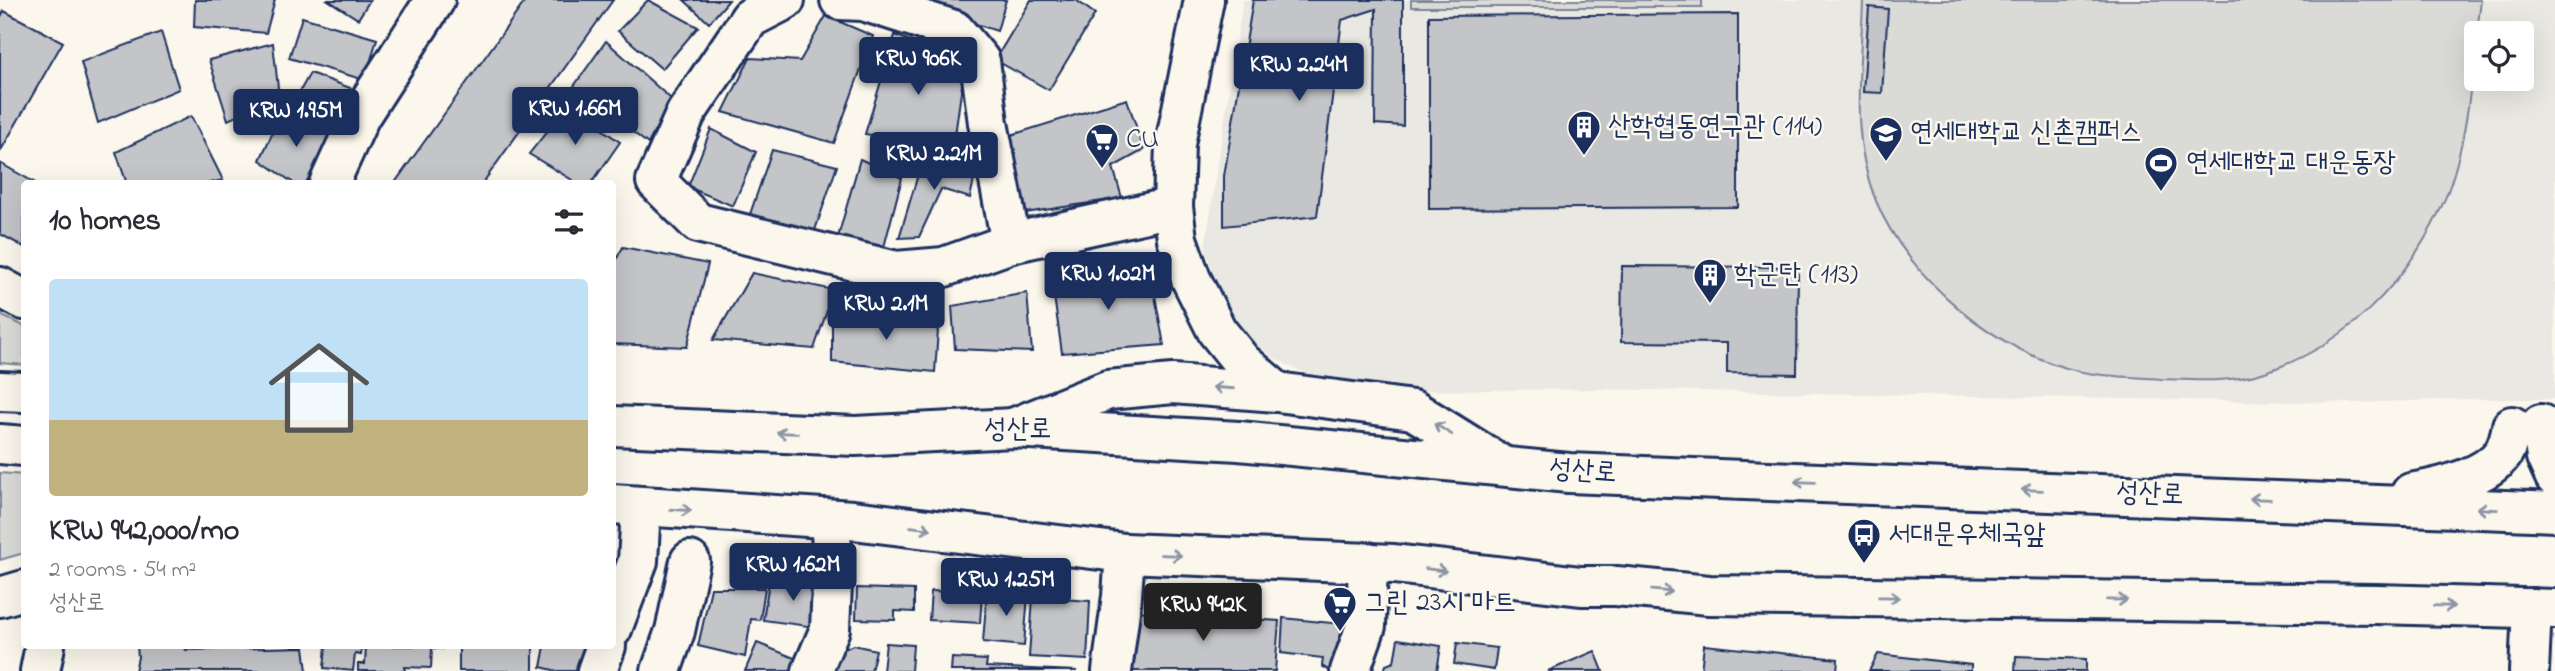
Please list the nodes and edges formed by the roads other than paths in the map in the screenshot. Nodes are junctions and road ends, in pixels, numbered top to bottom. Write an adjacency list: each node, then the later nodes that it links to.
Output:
1 (435, 0): 5 (main road)
2 (785, 0): 7 (main road)
3 (840, 0): 7 (main road)
4 (1204, 0): 6 (main road)
5 (331, 180)
6 (1173, 207): 7 (main road); 12 (main road)
7 (1011, 243)
8 (0, 287): 9 (main road)
9 (21, 298)
10 (0, 391): 11 (main road)
11 (21, 392)
12 (1277, 392): 14 (main road, one-way to 14); 17 (main road, one-way to 12)
13 (616, 426): 14 (main road, 성산로, one-way to 13)
14 (1013, 428): 17 (main road, 성산로)
15 (0, 444): 16 (main road)
16 (21, 446)
17 (1501, 465): 19 (main road, 성산로, one-way to 17)
18 (2555, 477): 19 (main road)
19 (2357, 502): 21 (main road, 성산로, one-way to 19)
20 (627, 506): 22 (main road, one-way to 22); 29 (main road)
21 (2555, 512)
22 (830, 519): 23 (main road, one-way to 23); 35 (main road)
23 (1125, 553): 25 (main road, one-way to 25); 36 (main road)
24 (690, 561): 34 (main road)
25 (1368, 562): 28 (main road, one-way to 28); 37 (main road)
26 (21, 591): 27 (main road)
27 (0, 597)
28 (2543, 609): 38 (main road)
29 (616, 619)
30 (44, 649): 32 (main road)
31 (605, 649): 33 (main road)
32 (40, 671)
33 (597, 671)
34 (661, 671)
35 (812, 671)
36 (1112, 671)
37 (1350, 671)
38 (2529, 671)

